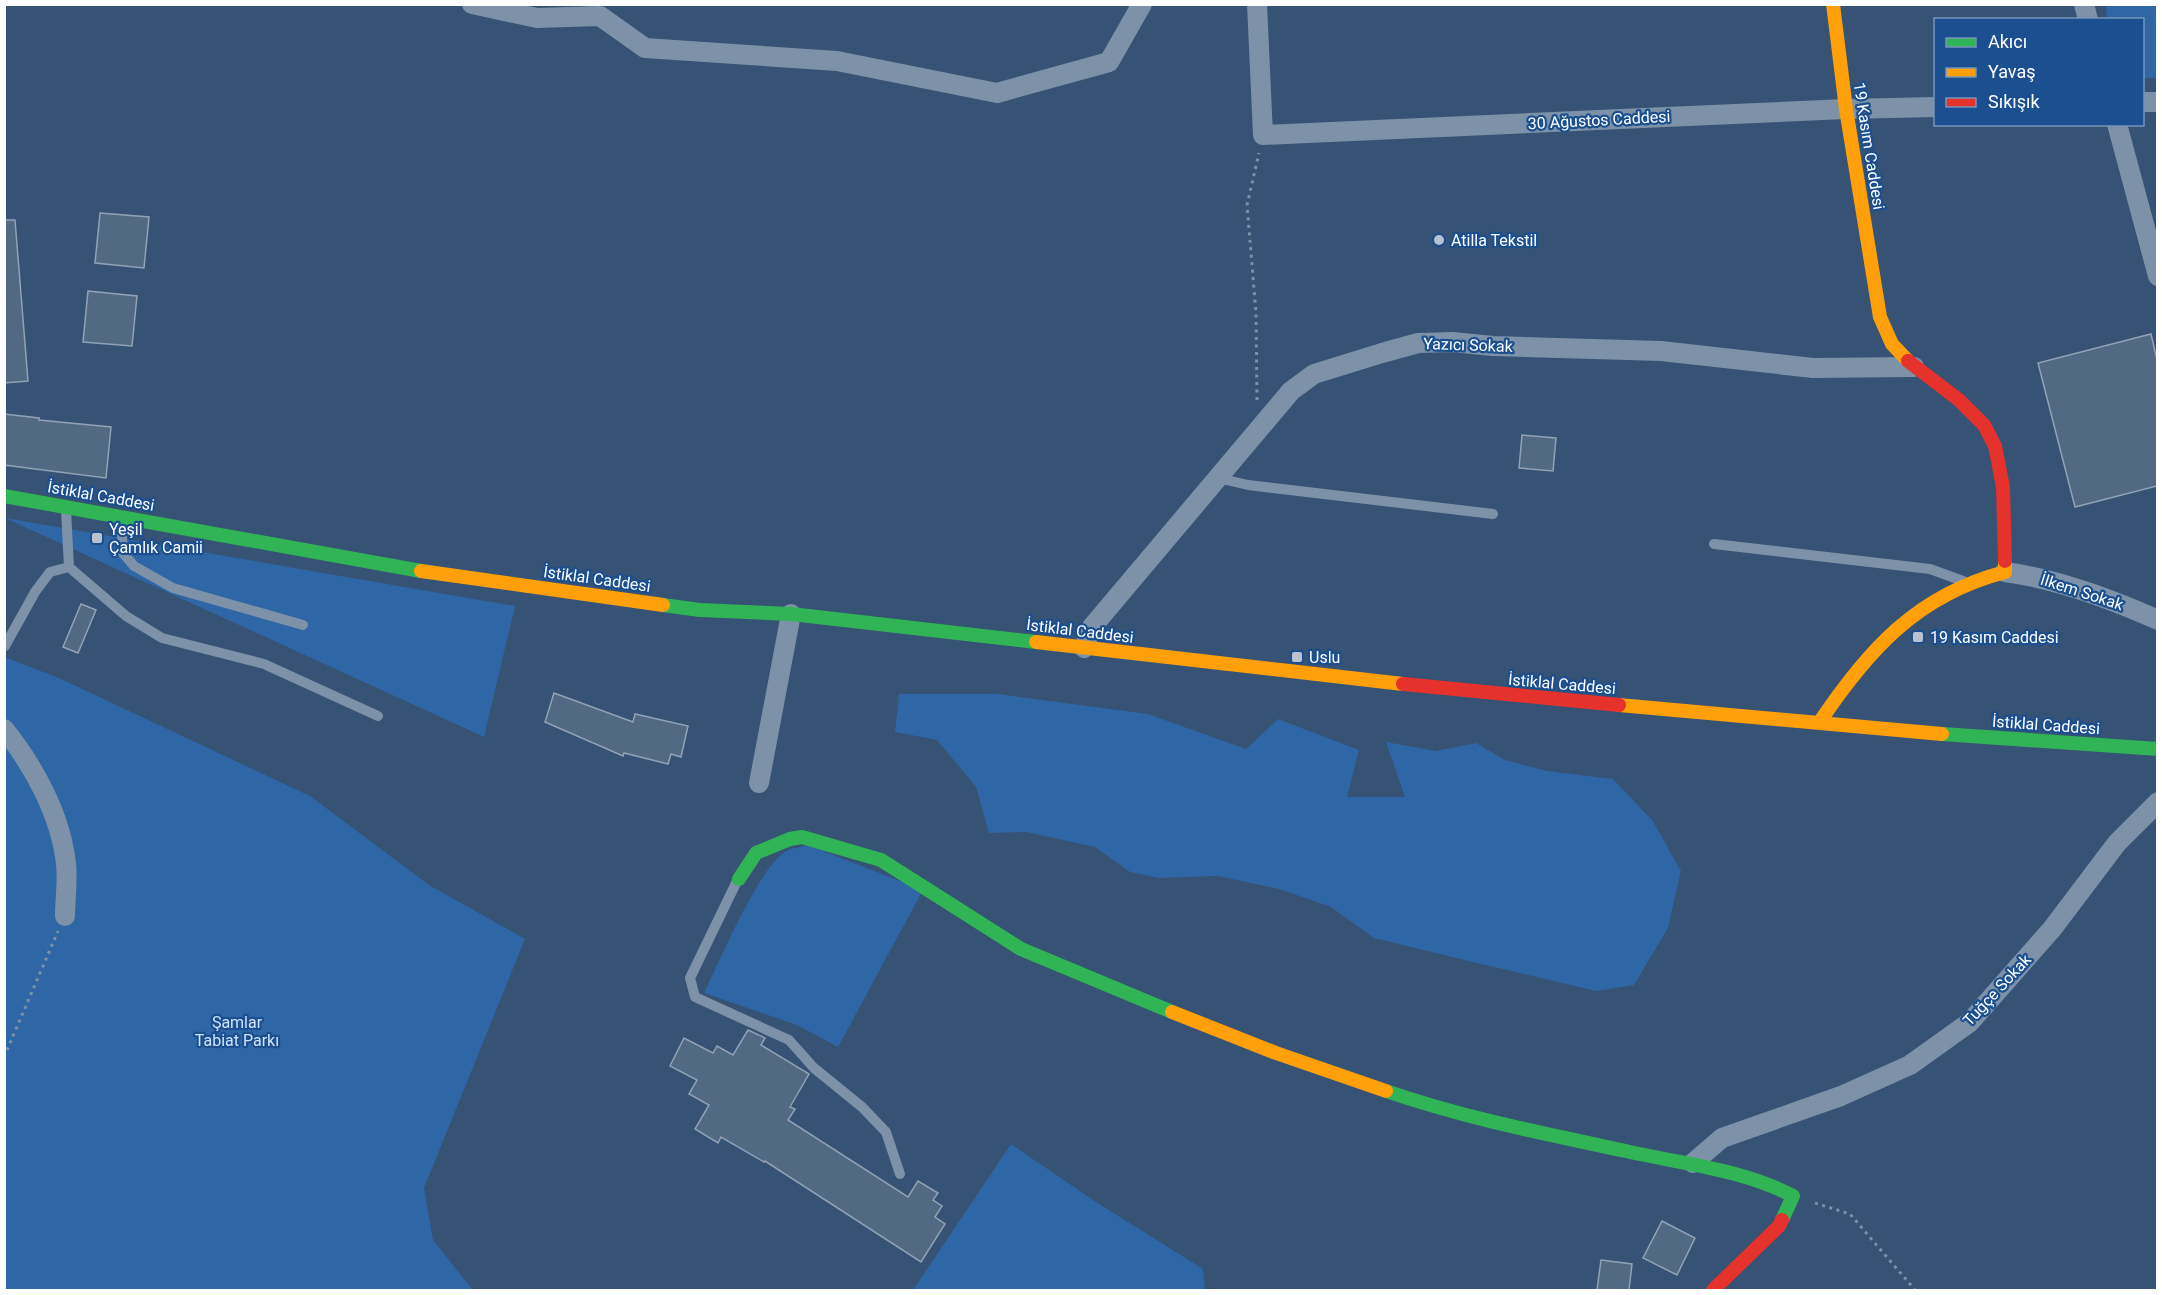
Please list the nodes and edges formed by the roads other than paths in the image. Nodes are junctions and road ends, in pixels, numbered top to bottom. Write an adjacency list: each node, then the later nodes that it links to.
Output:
1 (472, 4): 2 (street)
2 (1142, 4)
3 (1257, 4): 6 (street, 30 Ağustos Caddesi)
4 (1833, 4): 6 (main road, 19 Kasım Caddesi)
5 (1934, 107): 6 (street, 30 Ağustos Caddesi)
6 (1846, 109): 9 (main road, 19 Kasım Caddesi)
7 (2118, 126): 8 (street)
8 (2157, 276)
9 (1914, 367): 10 (street, Yazıcı Sokak); 17 (main road, 19 Kasım Caddesi)
10 (1218, 478): 13 (lane); 23 (street, Yazıcı Sokak)
11 (4, 496): 12 (main road, İstiklal Caddesi)
12 (66, 507): 14 (main road, İstiklal Caddesi); 16 (lane)
13 (1493, 514)
14 (121, 517): 19 (main road, İstiklal Caddesi); 21 (lane)
15 (1714, 544): 18 (lane)
16 (69, 567): 22 (lane); 24 (lane)
17 (2005, 572): 18 (main road); 20 (street, İlkem Sokak)
18 (1969, 583): 25 (main road)
19 (791, 614): 23 (main road, İstiklal Caddesi); 28 (street)
20 (2157, 620)
21 (303, 625)
22 (5, 646)
23 (1084, 648): 25 (main road, İstiklal Caddesi)
24 (378, 717)
25 (1819, 723): 27 (main road, İstiklal Caddesi)
26 (4, 729): 31 (street)
27 (2155, 755)
28 (759, 783)
29 (2157, 802): 32 (street, Tuğçe Sokak)
30 (739, 879): 32 (main road); 33 (lane)
31 (64, 916)
32 (1693, 1163): 34 (main road)
33 (900, 1174)
34 (1713, 1290)

